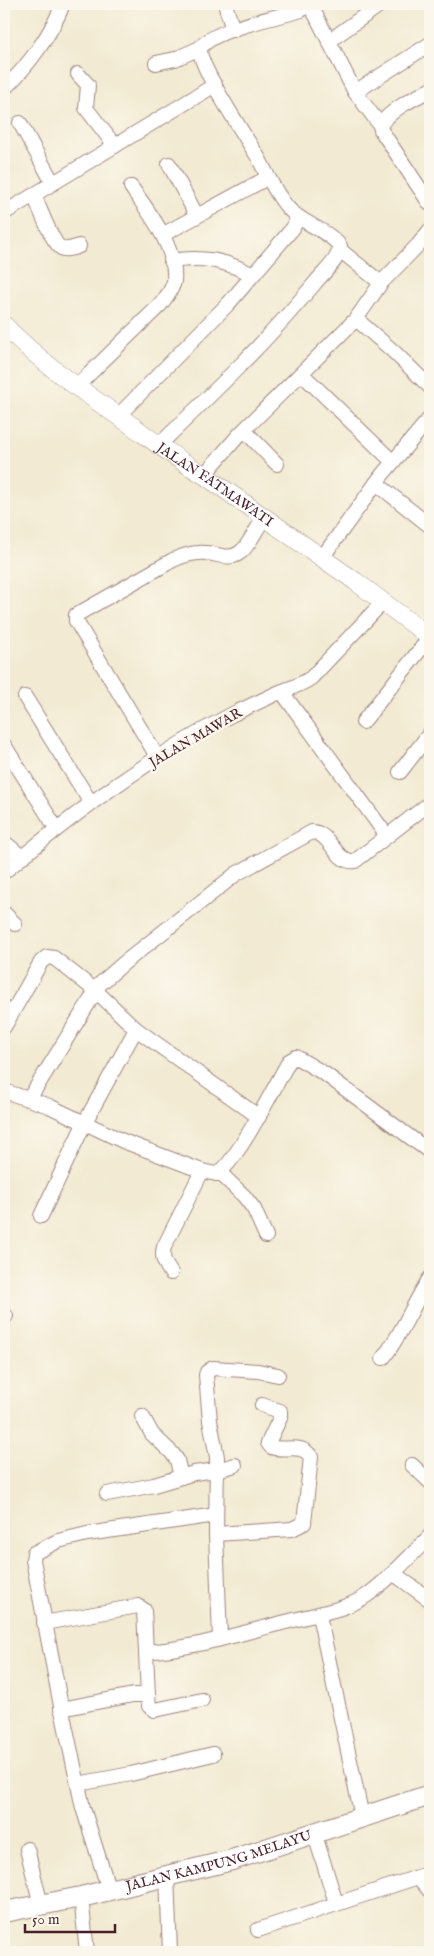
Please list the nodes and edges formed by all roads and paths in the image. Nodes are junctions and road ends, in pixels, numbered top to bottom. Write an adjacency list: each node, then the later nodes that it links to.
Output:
1 (63, 4): 11 (street)
2 (225, 4): 4 (street)
3 (381, 4): 5 (street)
4 (233, 30): 5 (street); 7 (street)
5 (329, 41): 13 (street)
6 (430, 44): 13 (street)
7 (200, 48): 8 (street); 10 (street)
8 (156, 64)
9 (78, 74): 16 (street)
10 (215, 85): 16 (street); 18 (street)
11 (4, 89)
12 (430, 90): 15 (street)
13 (355, 92): 15 (street)
14 (20, 123): 19 (street)
15 (380, 125): 22 (street)
16 (114, 146): 19 (street)
17 (170, 164): 24 (street)
18 (267, 178): 24 (street); 25 (street)
19 (53, 183): 21 (street)
20 (132, 187): 27 (street)
21 (34, 195): 23 (street); 28 (street)
22 (430, 204)
23 (4, 213)
24 (197, 216): 27 (street)
25 (298, 217): 29 (street); 31 (street)
26 (430, 230): 32 (street)
27 (164, 234): 30 (street)
28 (79, 246)
29 (340, 250): 32 (street); 41 (street)
30 (171, 261): 31 (street); 36 (street)
31 (254, 275): 38 (street)
32 (381, 283): 33 (street)
33 (356, 319): 35 (street); 37 (street)
34 (4, 325): 36 (street, JALAN FATMAWATI)
35 (302, 374): 40 (street); 42 (street)
36 (77, 386): 38 (street, JALAN FATMAWATI)
37 (430, 387)
38 (118, 416): 41 (street, JALAN FATMAWATI)
39 (429, 422): 42 (street)
40 (245, 431): 43 (street); 44 (street)
41 (159, 445): 44 (street, JALAN FATMAWATI)
42 (393, 462): 45 (street)
43 (277, 464)
44 (204, 475): 46 (street, JALAN FATMAWATI)
45 (376, 483): 47 (street); 48 (street)
46 (264, 518): 48 (street, JALAN FATMAWATI); 56 (street)
47 (430, 526)
48 (322, 559): 49 (street, JALAN FATMAWATI)
49 (382, 602): 50 (street, JALAN FATMAWATI); 51 (street, JALAN MAWAR)
50 (430, 637): 53 (street)
51 (282, 692): 56 (street, JALAN MAWAR); 61 (street)
52 (25, 697): 59 (street)
53 (363, 722)
54 (430, 732): 57 (street)
55 (4, 745): 60 (street)
56 (158, 758): 59 (street, JALAN MAWAR)
57 (400, 772)
58 (430, 802): 61 (street)
59 (91, 803): 60 (street, JALAN MAWAR)
60 (56, 828): 63 (street, JALAN MAWAR)
61 (387, 836): 67 (street)
62 (4, 842): 63 (street)
63 (22, 857): 64 (street, JALAN MAWAR)
64 (4, 872)
65 (4, 913): 66 (street)
66 (15, 924)
67 (96, 990): 68 (street); 69 (street); 71 (street)
68 (4, 1026)
69 (136, 1029): 72 (street); 73 (street)
70 (4, 1091): 71 (street)
71 (29, 1099): 73 (street)
72 (259, 1117): 74 (street); 76 (street)
73 (84, 1124): 75 (street); 77 (street)
74 (430, 1152)
75 (202, 1171): 76 (street); 79 (street)
76 (220, 1173): 78 (street)
77 (41, 1216)
78 (266, 1236)
79 (172, 1273)
80 (430, 1278): 81 (street)
81 (383, 1358)
82 (278, 1375): 87 (street)
83 (262, 1405): 92 (street)
84 (142, 1416): 88 (street)
85 (235, 1465): 87 (street)
86 (412, 1465): 89 (street)
87 (217, 1470): 88 (street); 91 (street)
88 (181, 1477): 90 (street)
89 (430, 1482)
90 (107, 1494)
91 (216, 1515): 92 (street); 97 (street)
92 (216, 1534): 98 (street)
93 (430, 1536): 94 (street)
94 (392, 1573): 95 (street); 96 (street)
95 (430, 1600)
96 (319, 1615): 98 (street); 106 (street)
97 (44, 1623): 99 (street); 102 (street)
98 (220, 1638): 99 (street)
99 (146, 1652): 100 (street)
100 (148, 1695): 101 (street); 102 (street)
101 (202, 1700)
102 (62, 1709): 104 (street)
103 (213, 1754): 104 (street)
104 (78, 1784): 111 (street)
105 (430, 1795): 106 (main road, JALAN KAMPUNG MELAYU)
106 (362, 1816): 107 (main road, JALAN KAMPUNG MELAYU)
107 (314, 1832): 110 (main road, JALAN KAMPUNG MELAYU); 114 (street)
108 (27, 1849): 115 (street)
109 (424, 1875): 112 (street); 114 (street)
110 (167, 1876): 111 (main road, JALAN KAMPUNG MELAYU); 119 (street)
111 (109, 1890): 113 (main road, JALAN KAMPUNG MELAYU)
112 (430, 1891)
113 (81, 1897): 115 (main road, JALAN KAMPUNG MELAYU); 118 (street)
114 (336, 1903): 117 (street)
115 (41, 1905): 116 (main road, JALAN KAMPUNG MELAYU)
116 (4, 1912)
117 (258, 1930)
118 (87, 1952)
119 (170, 1952)

